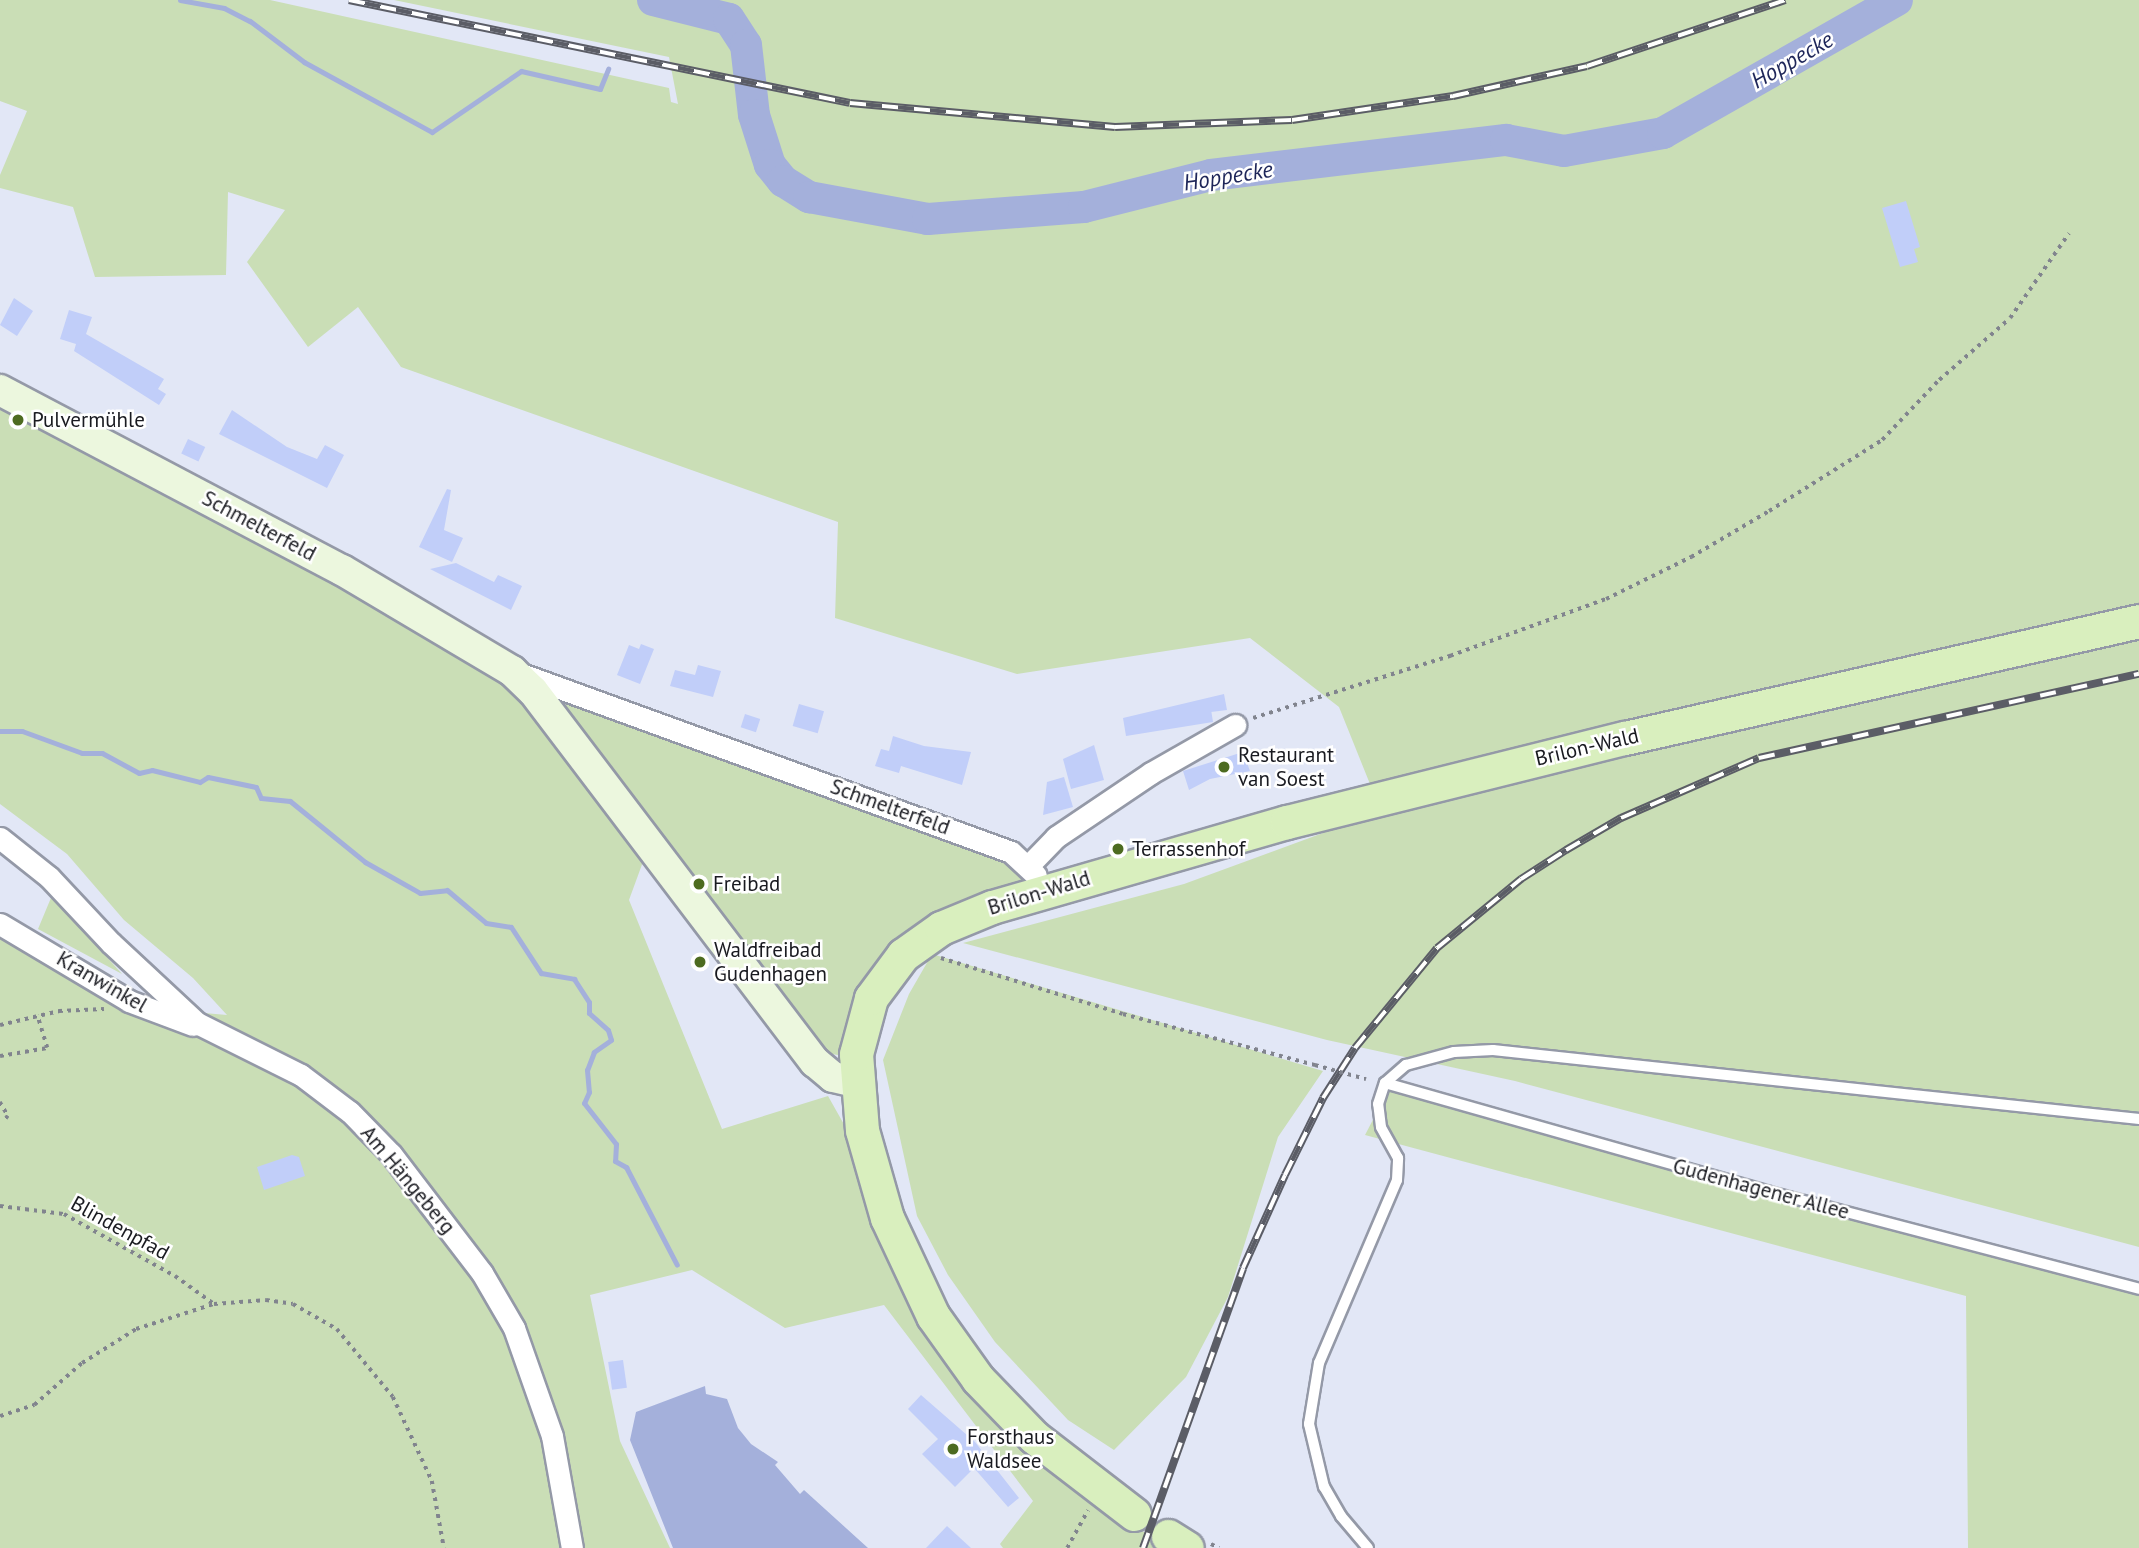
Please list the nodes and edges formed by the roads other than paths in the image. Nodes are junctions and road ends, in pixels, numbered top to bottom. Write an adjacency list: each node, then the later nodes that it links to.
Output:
1 (0, 390): 3 (main road, Schmelterfeld)
2 (2139, 621): 8 (main road, Brilon-Wald)
3 (512, 671): 4 (street, Schmelterfeld); 8 (main road, Schmelterfeld)
4 (1235, 725)
5 (0, 838): 7 (street, Am Hängeberg)
6 (0, 924): 7 (street, Kranwinkel)
7 (207, 1030): 13 (street, Am Hängeberg)
8 (855, 1082): 12 (main road, Brilon-Wald)
9 (1385, 1083): 10 (lane); 11 (lane, Gudenhagener Allee); 14 (lane)
10 (2139, 1119)
11 (2139, 1289)
12 (1133, 1514)
13 (572, 1548)
14 (1368, 1548)

